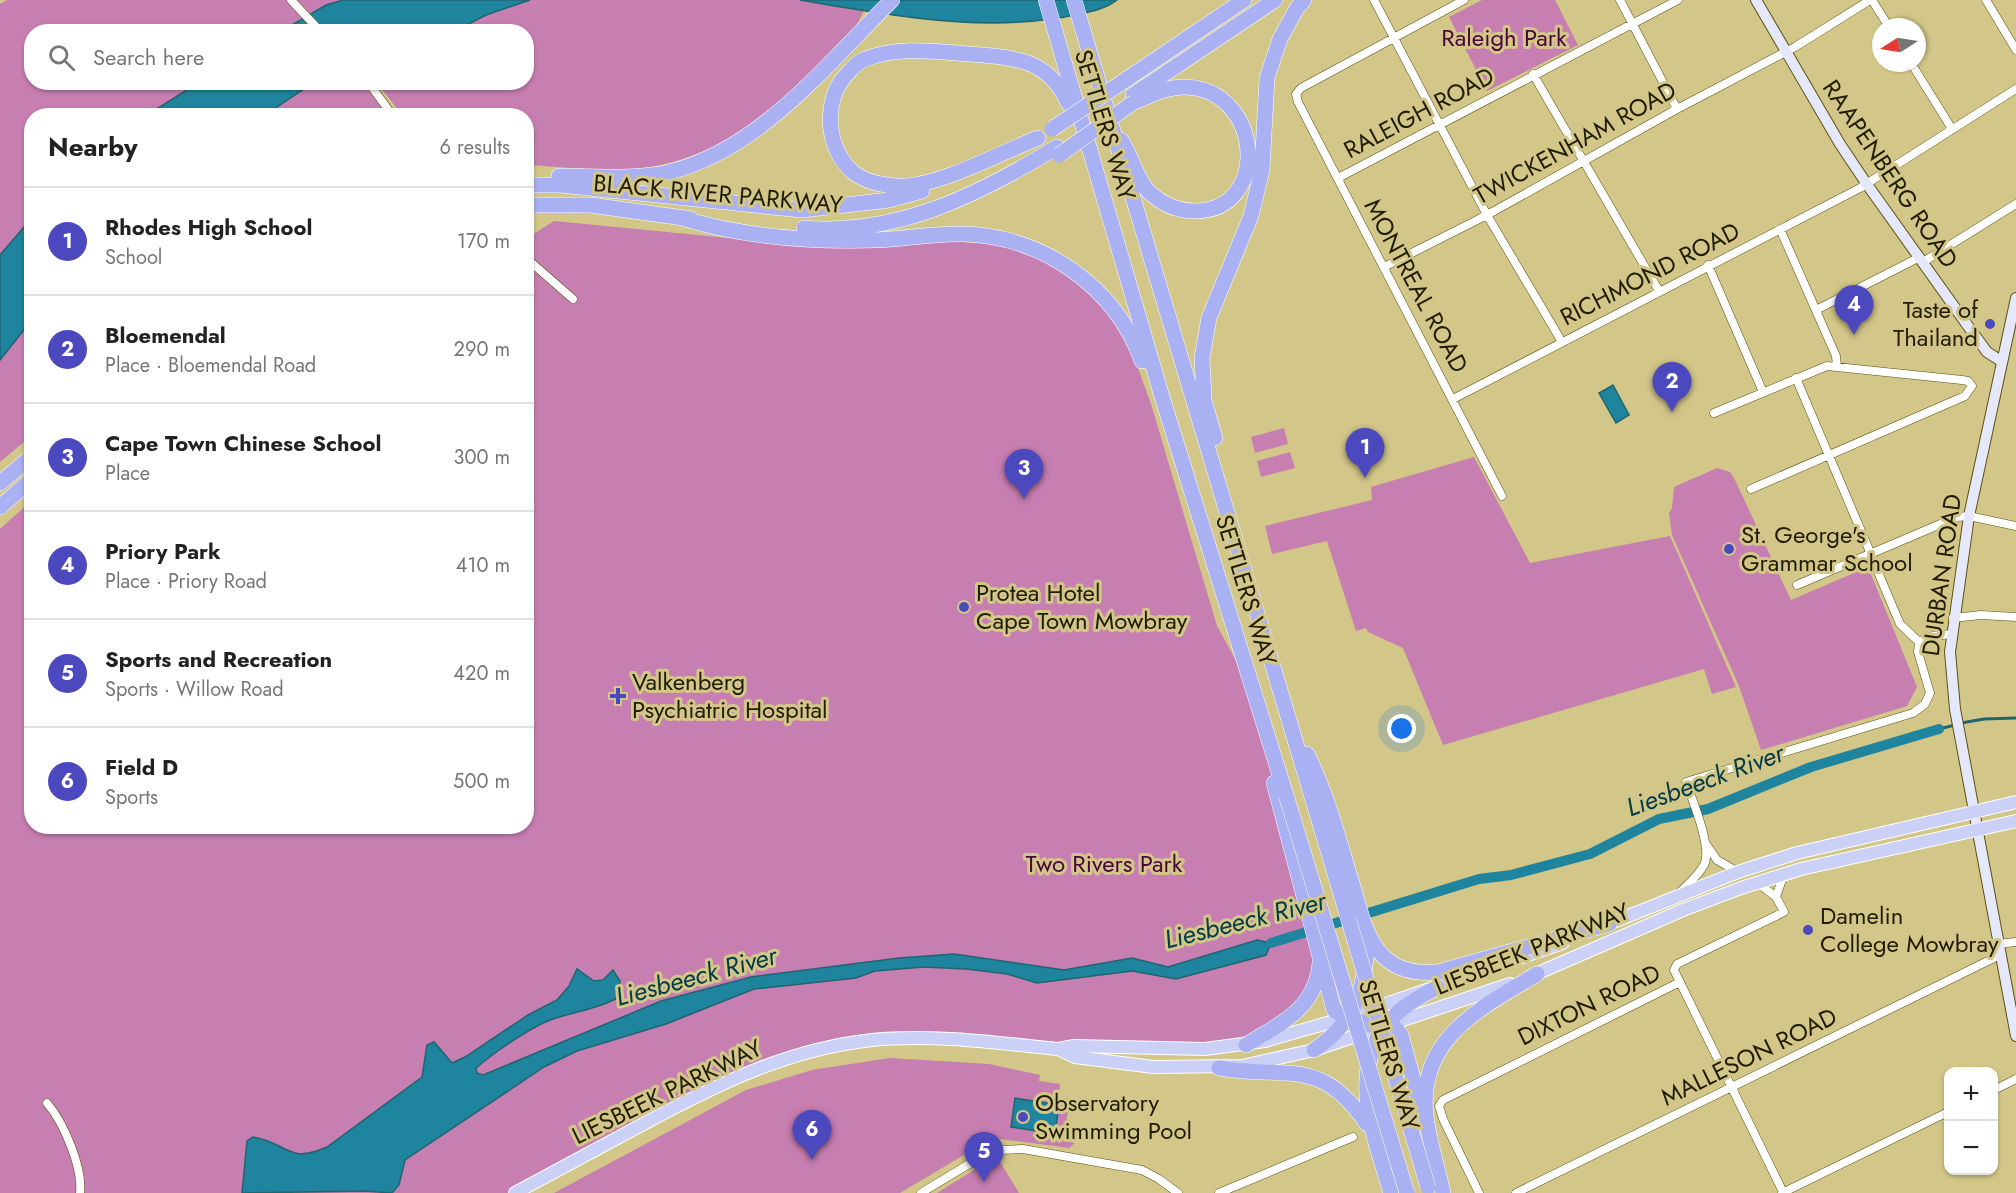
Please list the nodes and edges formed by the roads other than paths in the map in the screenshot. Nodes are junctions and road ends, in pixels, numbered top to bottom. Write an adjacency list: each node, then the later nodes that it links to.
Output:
1 (892, 0): 34 (highway)
2 (1046, 0): 32 (highway, SETTLERS WAY)
3 (1074, 0): 28 (highway, SETTLERS WAY)
4 (1244, 0): 31 (highway, BLACK RIVER PARKWAY, bridge)
5 (1275, 0): 25 (highway, BLACK RIVER PARKWAY)
6 (1304, 0): 66 (highway)
7 (1374, 0): 18 (street)
8 (1464, 0): 18 (street)
9 (1620, 0): 17 (street)
10 (1678, 0): 17 (street, RALEIGH ROAD)
11 (1756, 0): 20 (main road, RAAPENBERG ROAD)
12 (1871, 0): 15 (street); 20 (street, TWICKENHAM ROAD)
13 (1986, 0): 19 (street)
14 (292, 1): 16 (street)
15 (1883, 18)
16 (314, 24)
17 (1633, 24): 22 (street, RALEIGH ROAD); 27 (street)
18 (1394, 38): 29 (street); 35 (street, MONTREAL ROAD)
19 (2016, 50)
20 (1785, 52): 27 (street, TWICKENHAM ROAD); 36 (main road, RAAPENBERG ROAD)
21 (1917, 72): 30 (street)
22 (1533, 75): 29 (street, RALEIGH ROAD); 33 (street)
23 (2016, 89): 30 (street, RICHMOND ROAD)
24 (374, 90): 26 (street)
25 (1133, 99): 28 (highway); 41 (highway, BLACK RIVER PARKWAY)
26 (387, 108)
27 (1677, 109): 33 (street, TWICKENHAM ROAD)
28 (1110, 122): 66 (highway, SETTLERS WAY)
29 (1439, 124): 35 (street, RALEIGH ROAD); 40 (street)
30 (1952, 129): 36 (street, RICHMOND ROAD)
31 (1038, 138): 32 (highway); 37 (highway, BLACK RIVER PARKWAY)
32 (1090, 152): 57 (highway, SETTLERS WAY)
33 (1582, 163): 40 (street, TWICKENHAM ROAD); 47 (street)
34 (534, 176)
35 (1338, 178): 46 (street, MONTREAL ROAD)
36 (1866, 183): 42 (street, RICHMOND ROAD); 43 (main road, RAAPENBERG ROAD)
37 (534, 185)
38 (2016, 204): 43 (street)
39 (534, 205): 41 (highway, BLACK RIVER PARKWAY)
40 (1487, 215): 46 (street, TWICKENHAM ROAD); 51 (street)
41 (682, 218): 57 (highway)
42 (1780, 229): 45 (street, RICHMOND ROAD); 50 (street)
43 (1921, 260): 50 (street); 52 (main road, RAAPENBERG ROAD)
44 (534, 265): 49 (street)
45 (1708, 265): 47 (street, RICHMOND ROAD); 55 (street)
46 (1384, 267): 56 (street, MONTREAL ROAD)
47 (1659, 291): 51 (street, RICHMOND ROAD)
48 (2016, 298): 52 (main road, DURBAN ROAD)
49 (573, 299)
50 (1816, 310): 53 (street)
51 (1562, 342): 56 (street, RICHMOND ROAD)
52 (2001, 361): 67 (main road, DURBAN ROAD)
53 (1837, 367): 54 (street); 59 (street)
54 (1796, 378): 55 (street); 59 (street)
55 (1763, 392): 58 (street)
56 (1453, 399): 64 (street, MONTREAL ROAD)
57 (1163, 400): 75 (highway, SETTLERS WAY)
58 (1714, 412)
59 (1828, 454): 63 (street); 69 (street)
60 (24, 463): 61 (highway)
61 (0, 483)
62 (24, 486): 65 (highway)
63 (1751, 489)
64 (1502, 496)
65 (0, 507)
66 (1226, 512): 76 (highway, SETTLERS WAY)
67 (1969, 516): 68 (street); 69 (street); 72 (main road, DURBAN ROAD)
68 (2016, 526)
69 (1871, 555): 70 (street); 74 (street)
70 (1797, 585)
71 (2016, 617): 72 (street)
72 (1953, 618): 73 (main road, DURBAN ROAD)
73 (1952, 634): 74 (street); 78 (main road, DURBAN ROAD)
74 (1919, 642): 81 (street)
75 (1255, 695): 90 (highway); 117 (highway, SETTLERS WAY, bridge)
76 (1287, 714): 88 (highway); 110 (highway, SETTLERS WAY, bridge)
77 (2016, 802): 78 (main road, LIESBEEK PARKWAY)
78 (1975, 812): 80 (main road, DURBAN ROAD); 82 (main road, LIESBEEK PARKWAY)
79 (2016, 821): 80 (main road, LIESBEEK PARKWAY)
80 (1978, 829): 83 (main road, LIESBEEK PARKWAY); 91 (main road, DURBAN ROAD)
81 (1705, 843): 82 (street); 85 (street)
82 (1738, 872): 85 (main road, LIESBEEK PARKWAY)
83 (1784, 874): 84 (main road, LIESBEEK PARKWAY); 86 (street, DIXTON ROAD)
84 (1758, 883): 86 (street); 92 (main road, LIESBEEK PARKWAY)
85 (1678, 894): 87 (main road, LIESBEEK PARKWAY)
86 (1776, 897): 93 (street, DIXTON ROAD)
87 (1609, 924): 88 (highway); 94 (main road, LIESBEEK PARKWAY)
88 (1366, 929): 95 (highway)
89 (2016, 942): 91 (street, MALLESON ROAD)
90 (1319, 950): 95 (highway); 98 (highway)
91 (1999, 950): 97 (main road, DURBAN ROAD); 103 (street, MALLESON ROAD)
92 (1537, 974): 96 (main road, LIESBEEK PARKWAY); 109 (highway)
93 (1680, 982): 103 (street); 119 (street, DIXTON ROAD)
94 (1437, 987): 95 (main road, LIESBEEK PARKWAY); 96 (highway)
95 (1350, 1016): 96 (highway); 98 (main road, LIESBEEK PARKWAY); 100 (highway)
96 (1383, 1027): 100 (main road, LIESBEEK PARKWAY); 107 (highway); 109 (highway)
97 (2016, 1036)
98 (1246, 1045): 99 (main road, LIESBEEK PARKWAY)
99 (1059, 1049): 101 (main road, LIESBEEK PARKWAY); 112 (main road, LIESBEEK PARKWAY)
100 (1314, 1050): 101 (main road, LIESBEEK PARKWAY)
101 (1219, 1068): 107 (highway)
102 (2016, 1079): 104 (street)
103 (1731, 1087): 120 (street, MALLESON ROAD); 121 (street)
104 (1998, 1088)
105 (47, 1103): 111 (street)
106 (1944, 1114): 121 (street)
107 (1373, 1131): 116 (highway)
108 (1353, 1137): 115 (street)
109 (1433, 1148): 118 (highway)
110 (1429, 1190)
111 (80, 1193)
112 (515, 1193)
113 (921, 1193): 114 (street)
114 (1178, 1193)
115 (1219, 1193)
116 (1391, 1193)
117 (1407, 1193)
118 (1443, 1193)
119 (1479, 1193)
120 (1516, 1193)
121 (1783, 1193)

